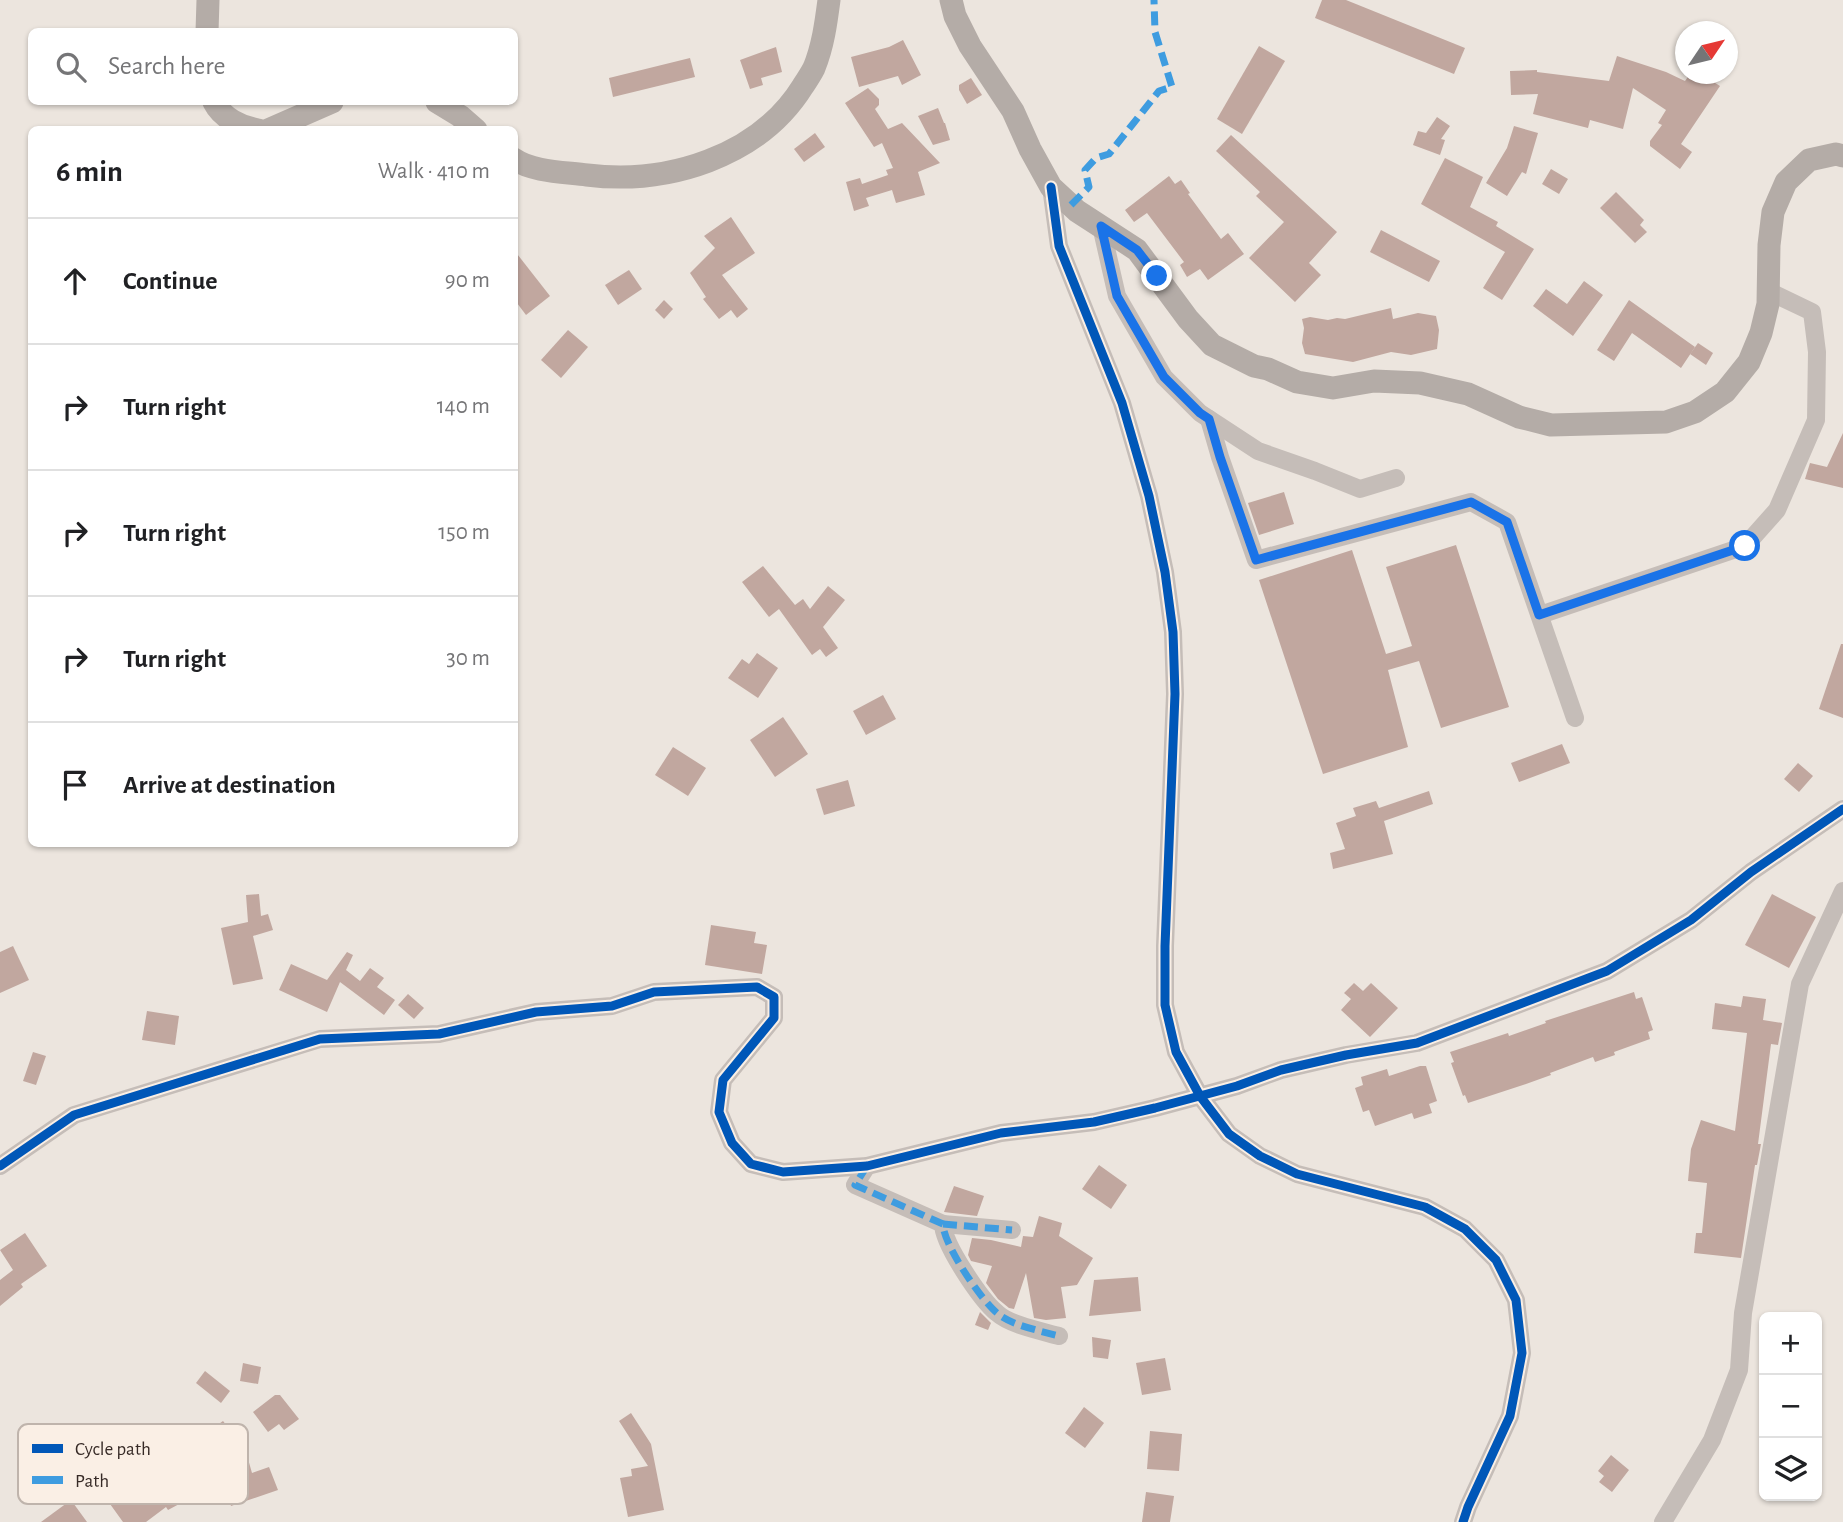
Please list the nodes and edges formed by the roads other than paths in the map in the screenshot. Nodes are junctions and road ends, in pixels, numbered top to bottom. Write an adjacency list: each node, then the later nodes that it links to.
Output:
1 (208, 0): 4 (main road)
2 (829, 0): 12 (main road)
3 (951, 0): 13 (main road)
4 (207, 28)
5 (216, 105): 8 (main road)
6 (325, 105): 9 (main road)
7 (442, 105): 10 (main road)
8 (242, 126)
9 (277, 126)
10 (471, 126)
11 (1843, 156): 15 (main road)
12 (518, 161)
13 (1051, 187): 14 (main road); 22 (street)
14 (1101, 226): 15 (main road); 16 (street)
15 (1768, 291): 18 (street)
16 (1209, 419): 17 (street); 18 (street)
17 (1396, 478)
18 (1539, 615): 19 (street)
19 (1575, 718)
20 (1843, 809): 22 (street)
21 (1843, 891): 29 (street)
22 (1200, 1096): 24 (street); 28 (street)
23 (0, 1166): 24 (street)
24 (867, 1166): 25 (street)
25 (943, 1224): 26 (street); 27 (street)
26 (1012, 1230)
27 (1059, 1336)
28 (1462, 1522)
29 (1662, 1522)

